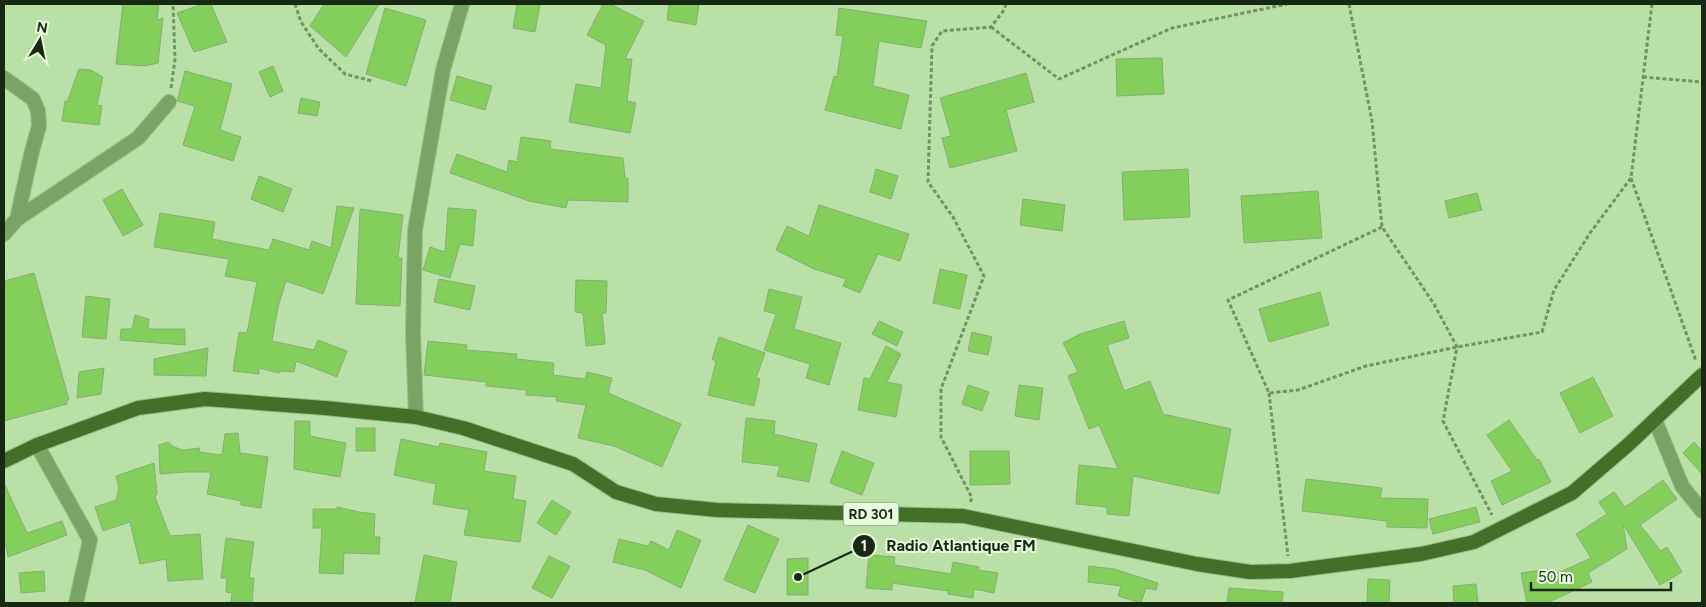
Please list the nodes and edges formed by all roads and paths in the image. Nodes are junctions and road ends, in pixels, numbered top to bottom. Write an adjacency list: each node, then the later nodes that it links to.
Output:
1 (173, 4): 13 (path)
2 (295, 4): 11 (path)
3 (462, 4): 21 (street)
4 (1006, 4): 8 (path)
5 (1287, 4): 8 (path)
6 (1349, 4): 16 (path)
7 (1652, 4): 9 (path)
8 (991, 27): 26 (path)
9 (1644, 77): 12 (path); 14 (path)
10 (4, 78): 15 (street)
11 (372, 81)
12 (1702, 82)
13 (169, 102): 15 (street)
14 (1631, 178): 18 (path); 19 (path)
15 (18, 218): 17 (street)
16 (1382, 227): 18 (path); 20 (path)
17 (4, 234)
18 (1457, 347): 20 (path); 27 (path)
19 (1702, 375): 22 (main road, RD 301)
20 (1269, 393): 28 (path)
21 (416, 417): 23 (main road, RD 301); 26 (main road, RD 301)
22 (1655, 420): 25 (street); 27 (main road, RD 301)
23 (37, 445): 24 (main road, RD 301); 29 (street)
24 (4, 461)
25 (1702, 512)
26 (962, 516): 28 (main road, RD 301)
27 (1500, 529): 28 (main road, RD 301)
28 (1290, 571)
29 (76, 603)

